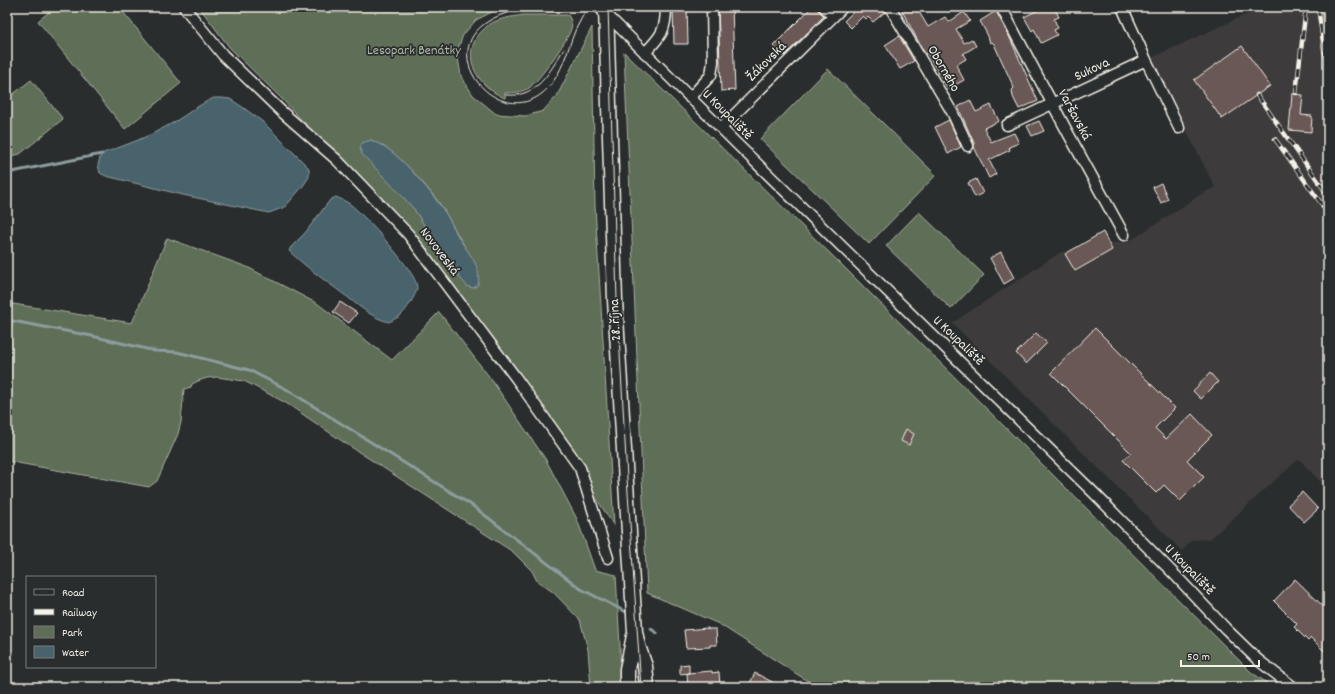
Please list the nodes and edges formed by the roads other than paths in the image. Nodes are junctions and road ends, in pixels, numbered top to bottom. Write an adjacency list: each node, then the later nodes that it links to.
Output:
1 (184, 7): 20 (street, Novoveská)
2 (666, 7): 11 (street)
3 (712, 7): 13 (street)
4 (824, 7): 10 (street)
5 (843, 7): 10 (street, Žákovská)
6 (890, 7): 18 (street, Oborného)
7 (1001, 7): 14 (street, Varšavská)
8 (1122, 7): 12 (street)
9 (604, 9): 11 (street, U Koupaliště); 21 (main road, 28. října)
10 (833, 16): 16 (street, Žákovská)
11 (645, 53): 13 (street, U Koupaliště)
12 (1146, 60): 14 (street, Sukova); 17 (street)
13 (690, 98): 16 (street, U Koupaliště)
14 (1052, 103): 15 (street, Sukova); 19 (street, Varšavská)
15 (1007, 125)
16 (720, 128): 24 (street, U Koupaliště)
17 (1179, 128)
18 (968, 146)
19 (1124, 236)
20 (608, 558)
21 (635, 632): 22 (main road, 28. října); 23 (main road, 28. října)
22 (627, 687)
23 (647, 687)
24 (1292, 687)

